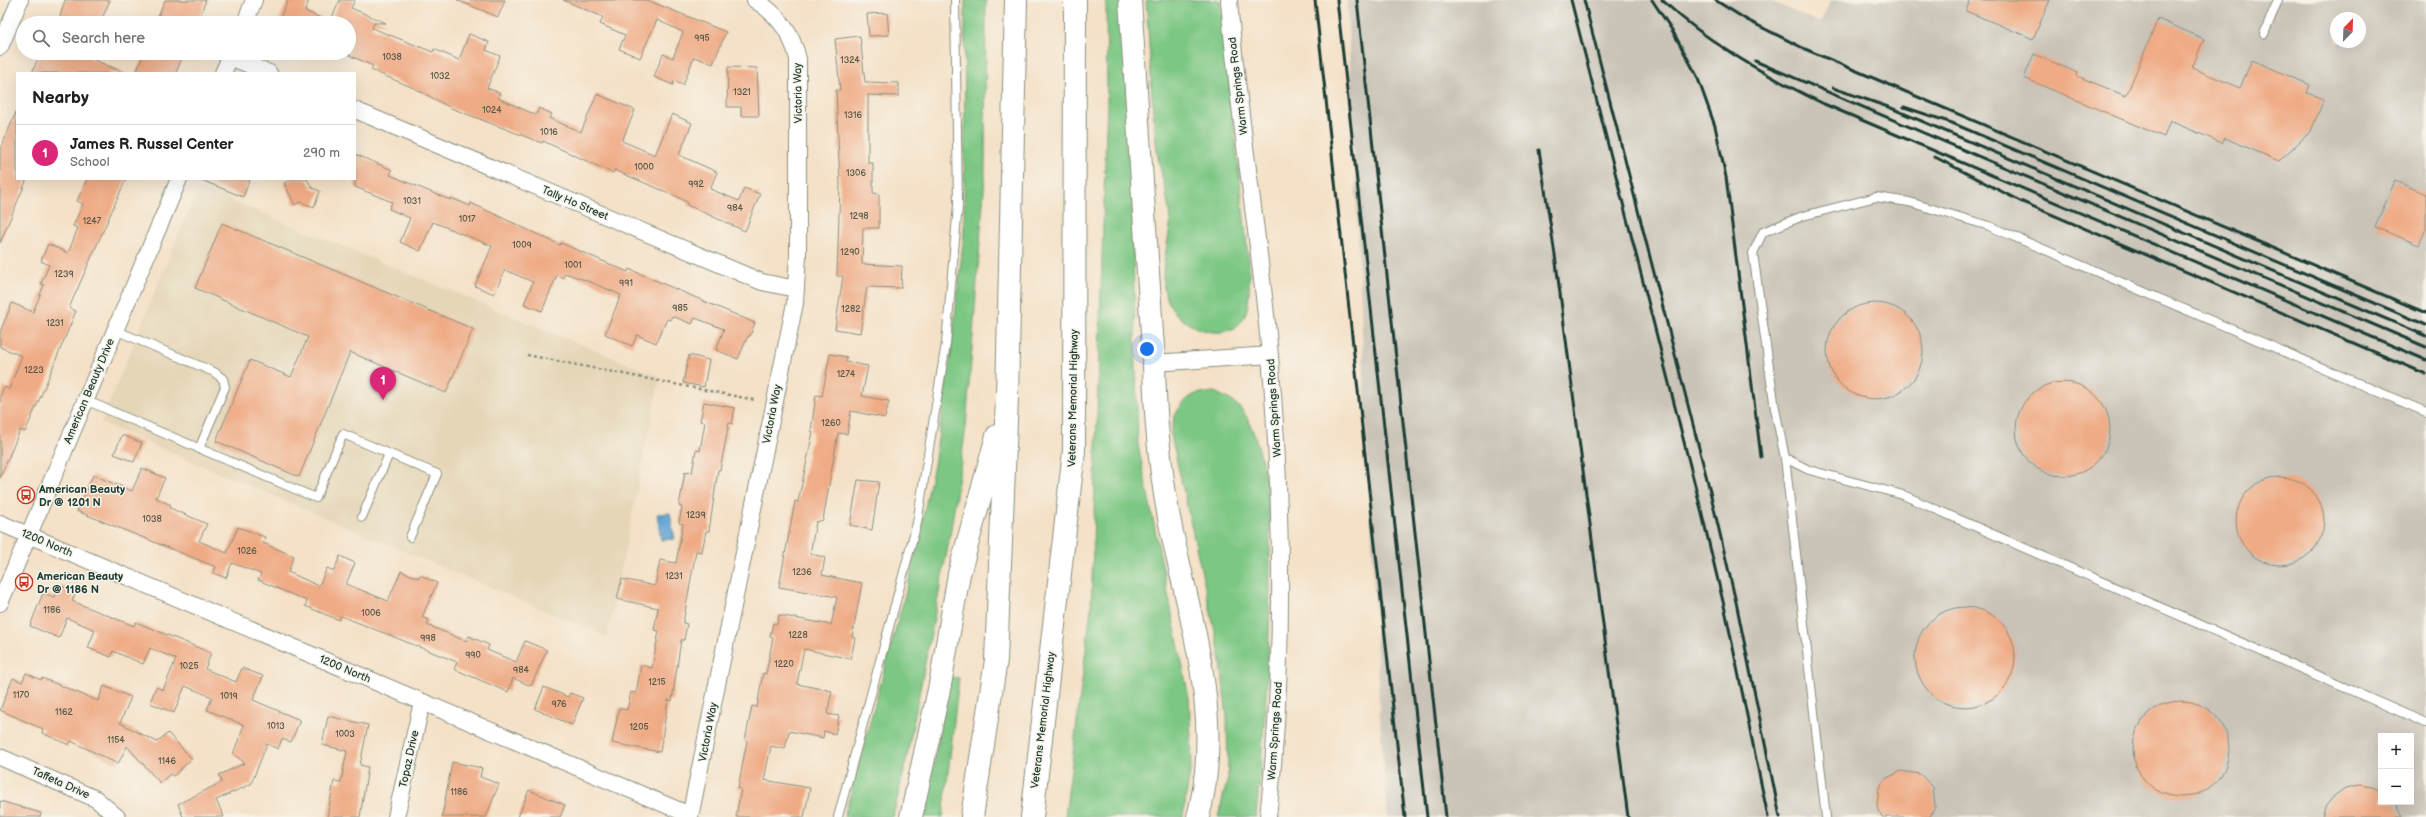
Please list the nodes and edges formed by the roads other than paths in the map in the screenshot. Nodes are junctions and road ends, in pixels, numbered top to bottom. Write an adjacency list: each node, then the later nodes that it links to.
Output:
1 (20, 0): 12 (street)
2 (254, 0): 10 (street)
3 (755, 0): 19 (street, Victoria Way)
4 (955, 0): 40 (lane)
5 (1016, 0): 23 (main road)
6 (1075, 0): 43 (main road, Veterans Memorial Highway)
7 (1130, 0): 22 (main road)
8 (1229, 0): 21 (street, Warm Springs Road)
9 (2278, 0): 11 (lane)
10 (248, 16)
11 (2264, 34)
12 (0, 47)
13 (229, 60): 15 (street)
14 (241, 60): 16 (street)
15 (223, 72)
16 (266, 72)
17 (356, 110): 19 (street, Tally Ho Street)
18 (179, 180): 20 (street, American Beauty Drive)
19 (796, 289): 37 (street, Victoria Way)
20 (115, 330): 24 (street, American Beauty Drive); 26 (lane)
21 (1270, 355): 22 (street); 45 (street, Warm Springs Road)
22 (1154, 363): 44 (main road)
23 (1007, 398): 41 (main road); 42 (main road)
24 (85, 400): 26 (lane); 31 (street, American Beauty Drive)
25 (2426, 412): 28 (lane)
26 (199, 449): 27 (lane)
27 (389, 454): 29 (lane); 32 (lane)
28 (1785, 458): 35 (lane); 46 (lane)
29 (362, 517)
30 (0, 523): 31 (street, 1200 North)
31 (28, 535): 33 (street, American Beauty Drive); 34 (street, 1200 North)
32 (410, 537)
33 (0, 603)
34 (422, 702): 37 (street, 1200 North); 39 (street, Topaz Drive)
35 (2426, 723)
36 (0, 757): 38 (street, Taffeta Drive)
37 (690, 816)
38 (117, 817)
39 (396, 817)
40 (838, 817)
41 (911, 817)
42 (972, 817)
43 (1032, 817)
44 (1198, 817)
45 (1268, 817)
46 (1826, 817)

